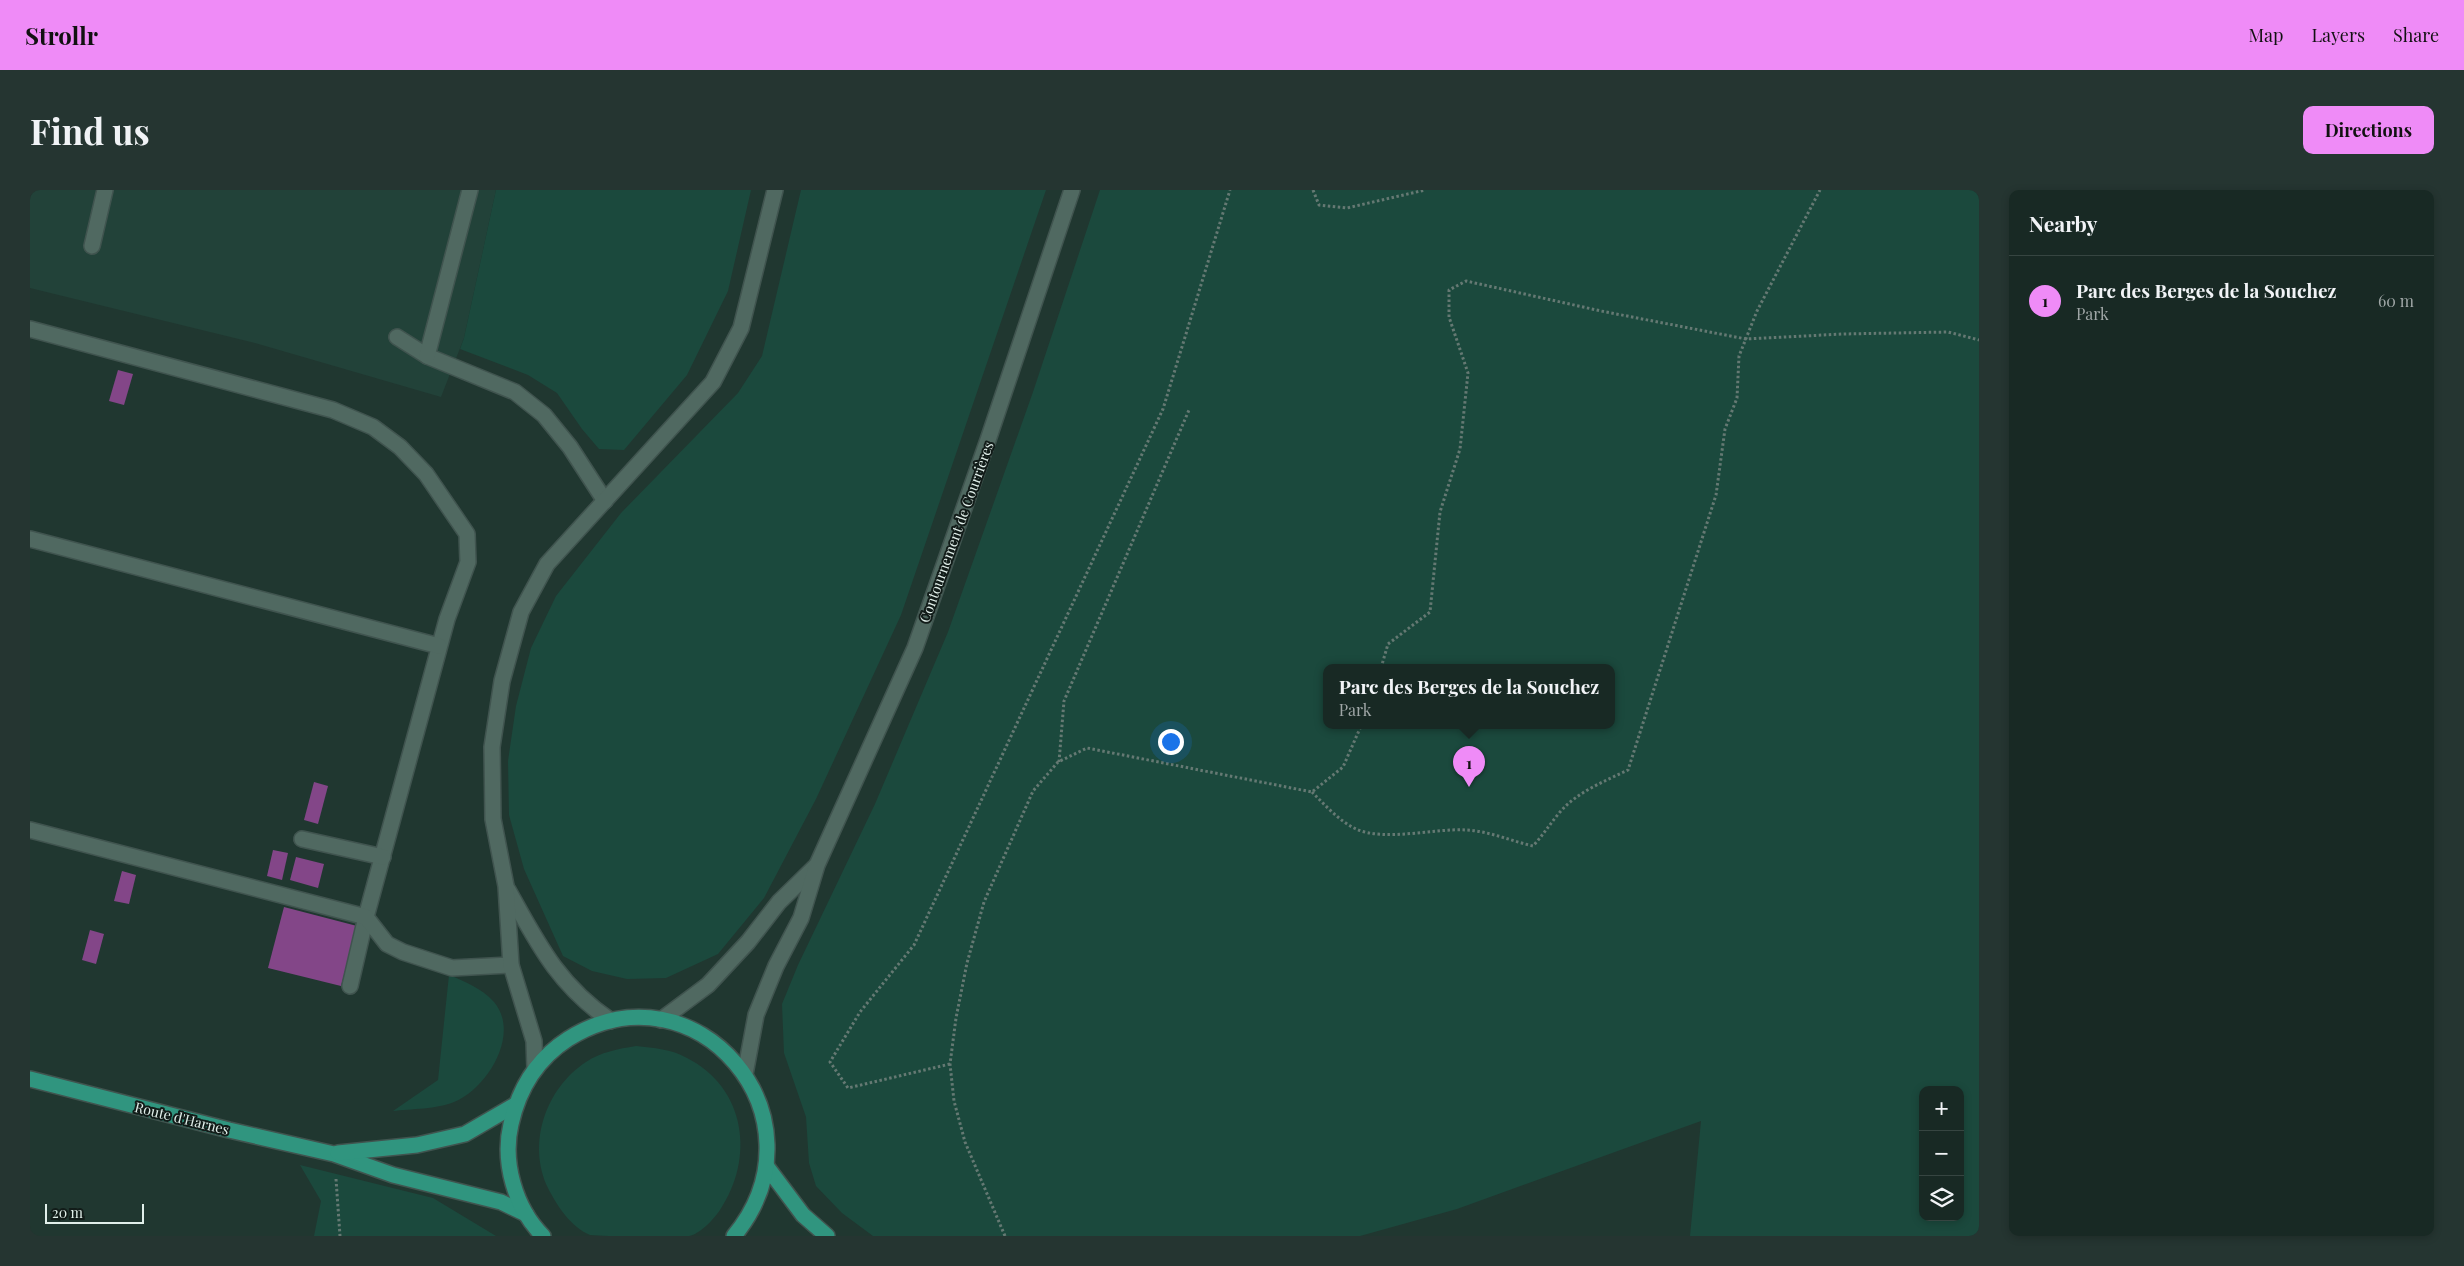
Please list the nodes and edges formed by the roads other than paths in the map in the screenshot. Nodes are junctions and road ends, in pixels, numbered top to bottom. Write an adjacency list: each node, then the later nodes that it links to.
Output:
1 (104, 190): 5 (street)
2 (470, 190): 8 (street)
3 (774, 190): 9 (street)
4 (1072, 190): 15 (street, Contournement de Courrières)
5 (92, 246)
6 (30, 329): 11 (street)
7 (397, 338): 8 (street)
8 (427, 356): 9 (street)
9 (605, 501): 16 (street)
10 (30, 539): 11 (street)
11 (440, 646): 14 (street)
12 (30, 830): 17 (street)
13 (302, 839): 14 (street)
14 (383, 857): 17 (street)
15 (818, 865): 20 (street, Contournement de Courrières); 23 (street, Contournement de Courrières)
16 (506, 886): 18 (street); 21 (street)
17 (366, 917): 18 (street); 19 (street)
18 (511, 965): 22 (street)
19 (350, 986)
20 (661, 1020): 21 (main road); 23 (main road)
21 (611, 1021): 22 (main road)
22 (535, 1068): 25 (main road)
23 (745, 1074): 27 (main road)
24 (30, 1079): 26 (main road, Route d'Harnes)
25 (515, 1105): 26 (main road, Route d'Harnes); 28 (main road)
26 (334, 1154): 28 (main road, Route d'Harnes)
27 (767, 1168): 30 (main road); 31 (main road)
28 (526, 1214): 29 (main road)
29 (542, 1236)
30 (734, 1236)
31 (827, 1236)

